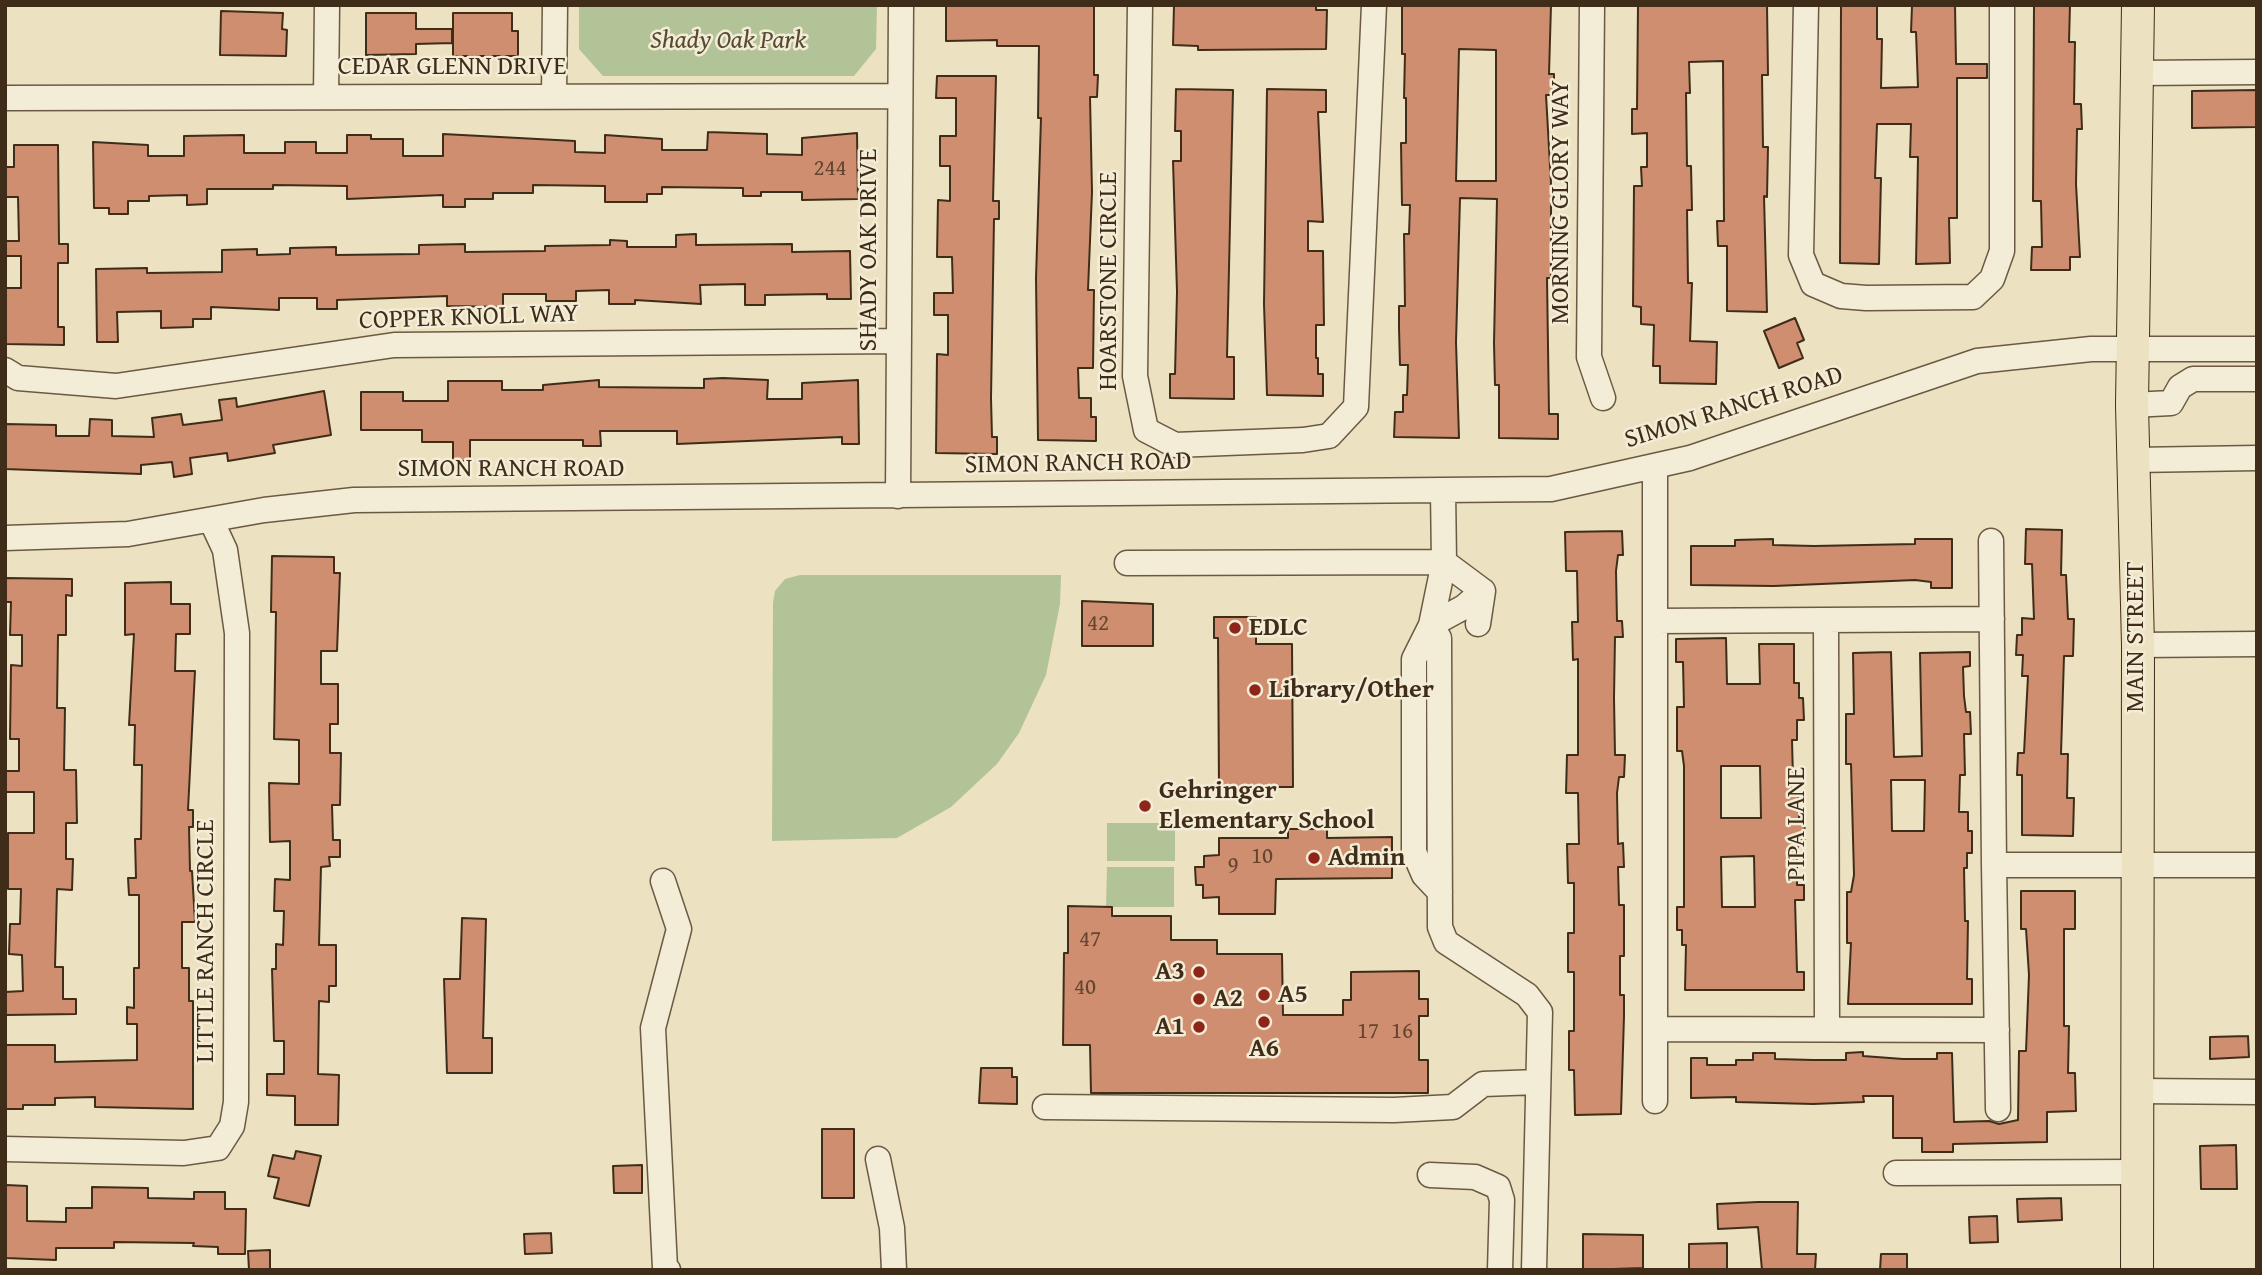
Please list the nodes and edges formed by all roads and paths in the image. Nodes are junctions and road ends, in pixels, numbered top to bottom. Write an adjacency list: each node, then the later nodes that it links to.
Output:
1 (327, 5): 14 (street)
2 (555, 5): 12 (street)
3 (901, 5): 13 (street, SHADY OAK DRIVE)
4 (1140, 5): 5 (street, HOARSTONE CIRCLE)
5 (1374, 5)
6 (1592, 5): 21 (street, MORNING GLORY WAY)
7 (1806, 5): 8 (street)
8 (2002, 5)
9 (2138, 5): 11 (main road, MAIN STREET)
10 (2257, 72): 11 (street)
11 (2137, 73): 18 (main road, MAIN STREET)
12 (554, 96): 13 (street, CEDAR GLENN DRIVE); 14 (street, CEDAR GLENN DRIVE)
13 (899, 96): 16 (street, SHADY OAK DRIVE)
14 (326, 97): 15 (street, CEDAR GLENN DRIVE)
15 (5, 98)
16 (899, 341): 19 (street, COPPER KNOLL WAY); 27 (street, SHADY OAK DRIVE)
17 (2257, 349): 18 (street, SIMON RANCH ROAD)
18 (2133, 350): 22 (main road, MAIN STREET); 25 (street, SIMON RANCH ROAD)
19 (5, 370)
20 (2257, 379): 22 (street)
21 (1603, 398)
22 (2132, 405): 24 (main road, MAIN STREET)
23 (2257, 458): 24 (street)
24 (2134, 460): 40 (main road, MAIN STREET)
25 (1655, 468): 26 (street, SIMON RANCH ROAD); 36 (street)
26 (1443, 490): 27 (street, SIMON RANCH ROAD); 31 (street)
27 (898, 496): 28 (street, SIMON RANCH ROAD)
28 (211, 520): 29 (street, SIMON RANCH ROAD); 54 (street, LITTLE RANCH CIRCLE)
29 (5, 538)
30 (1991, 541): 34 (street)
31 (1444, 562): 32 (street); 33 (street); 38 (street)
32 (1127, 563)
33 (1483, 591): 37 (street); 38 (street)
34 (1992, 619): 35 (street); 41 (street)
35 (1826, 620): 36 (street); 45 (street, PIPA LANE)
36 (1655, 621): 46 (street)
37 (1478, 624)
38 (1431, 625): 48 (street)
39 (2257, 644): 40 (street)
40 (2138, 645): 43 (main road, MAIN STREET)
41 (1994, 864): 43 (street); 47 (street)
42 (2257, 865): 43 (street)
43 (2136, 866): 49 (main road, MAIN STREET)
44 (663, 881): 59 (street)
45 (1827, 1028): 46 (street); 47 (street)
46 (1655, 1029): 51 (street)
47 (1997, 1030): 53 (street)
48 (1538, 1082): 52 (street); 62 (street)
49 (2139, 1091): 50 (street); 56 (main road, MAIN STREET)
50 (2257, 1092)
51 (1655, 1101)
52 (1045, 1107)
53 (1998, 1109)
54 (5, 1149)
55 (878, 1159): 60 (street)
56 (2138, 1172): 57 (street); 63 (main road, MAIN STREET)
57 (1896, 1173)
58 (1430, 1175): 61 (street)
59 (665, 1269)
60 (894, 1270)
61 (1500, 1270)
62 (1534, 1270)
63 (2137, 1270)

